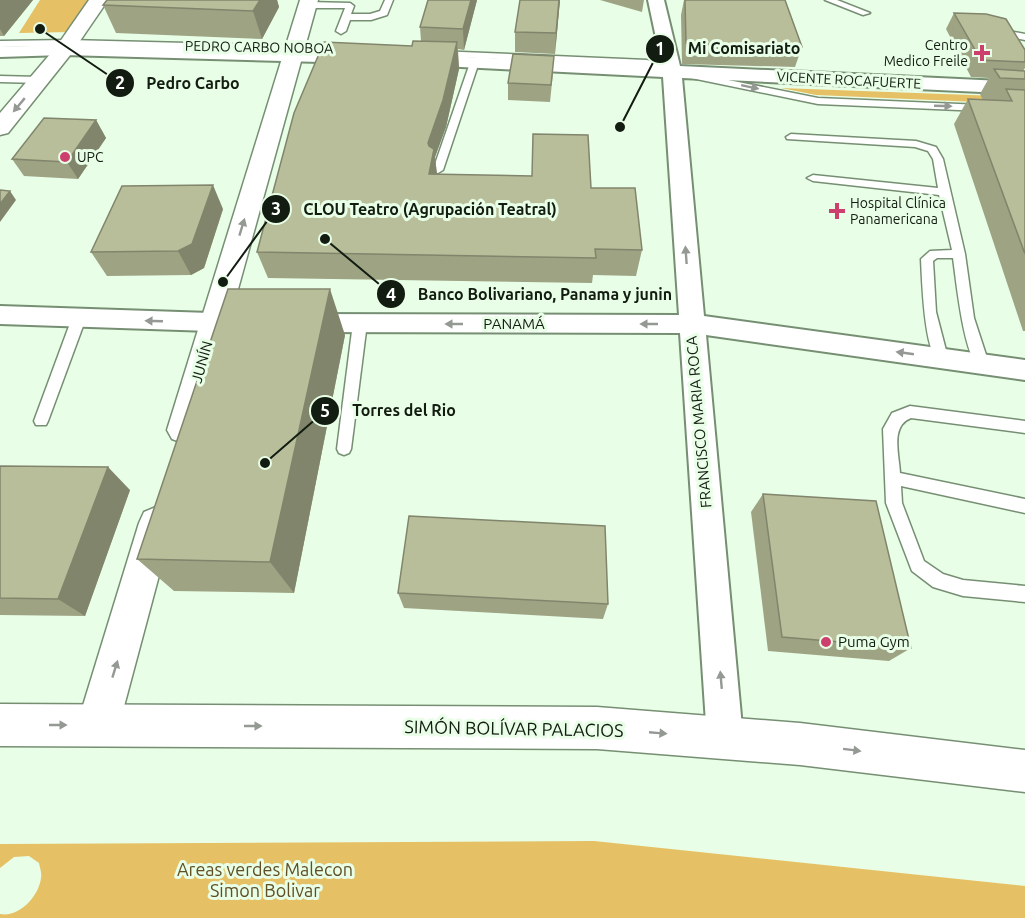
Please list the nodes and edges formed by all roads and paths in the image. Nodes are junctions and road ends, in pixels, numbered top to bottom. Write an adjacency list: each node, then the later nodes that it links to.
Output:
1 (99, 0): 13 (street)
2 (389, 0): 8 (lane)
3 (656, 0): 19 (street, FRANCISCO MARIA ROCA)
4 (829, 0): 7 (lane)
5 (309, 3): 6 (lane); 15 (street, JUNÍN)
6 (351, 3): 8 (lane)
7 (866, 13)
8 (346, 17): 10 (lane)
9 (987, 29): 11 (lane)
10 (341, 31)
11 (1025, 37)
12 (0, 44): 13 (lane, PEDRO CARBO NOBOA)
13 (67, 46): 14 (street, PEDRO CARBO NOBOA); 15 (street, PEDRO CARBO NOBOA); 21 (street)
14 (0, 51)
15 (295, 52): 16 (street, PEDRO CARBO NOBOA); 32 (street, JUNÍN, one-way to 15)
16 (369, 55)
17 (410, 56): 18 (street); 19 (lane)
18 (474, 62): 19 (street); 26 (lane)
19 (672, 71): 22 (street, VICENTE ROCAFUERTE); 23 (lane, one-way to 23); 34 (street, FRANCISCO MARIA ROCA, one-way to 19)
20 (0, 79): 21 (lane)
21 (40, 80): 24 (street, one-way to 24)
22 (1025, 88)
23 (990, 108)
24 (0, 128)
25 (791, 137): 28 (lane)
26 (438, 170)
27 (813, 178): 28 (lane)
28 (944, 192): 29 (lane)
29 (959, 254): 35 (lane); 36 (lane)
30 (0, 315): 31 (street, PANAMÁ)
31 (79, 318): 32 (street, PANAMÁ, one-way to 31); 38 (lane)
32 (213, 323): 33 (street, PANAMÁ); 41 (street, JUNÍN)
33 (360, 323): 34 (street, PANAMÁ, one-way to 33); 40 (lane)
34 (691, 324): 35 (street, PANAMÁ, one-way to 34); 48 (street, FRANCISCO MARIA ROCA, one-way to 34)
35 (941, 358): 36 (street, PANAMÁ)
36 (982, 364): 37 (street, PANAMÁ)
37 (1025, 370)
38 (41, 421)
39 (1025, 427): 42 (lane)
40 (344, 449)
41 (174, 460)
42 (893, 478): 44 (lane); 45 (lane)
43 (165, 494): 47 (street, one-way to 43)
44 (1025, 506)
45 (1025, 594)
46 (0, 725): 47 (street, SIMÓN BOLÍVAR PALACIOS, one-way to 47)
47 (98, 725): 48 (street, SIMÓN BOLÍVAR PALACIOS, one-way to 48)
48 (725, 738): 49 (street, SIMÓN BOLÍVAR PALACIOS, one-way to 49)
49 (1025, 771)

